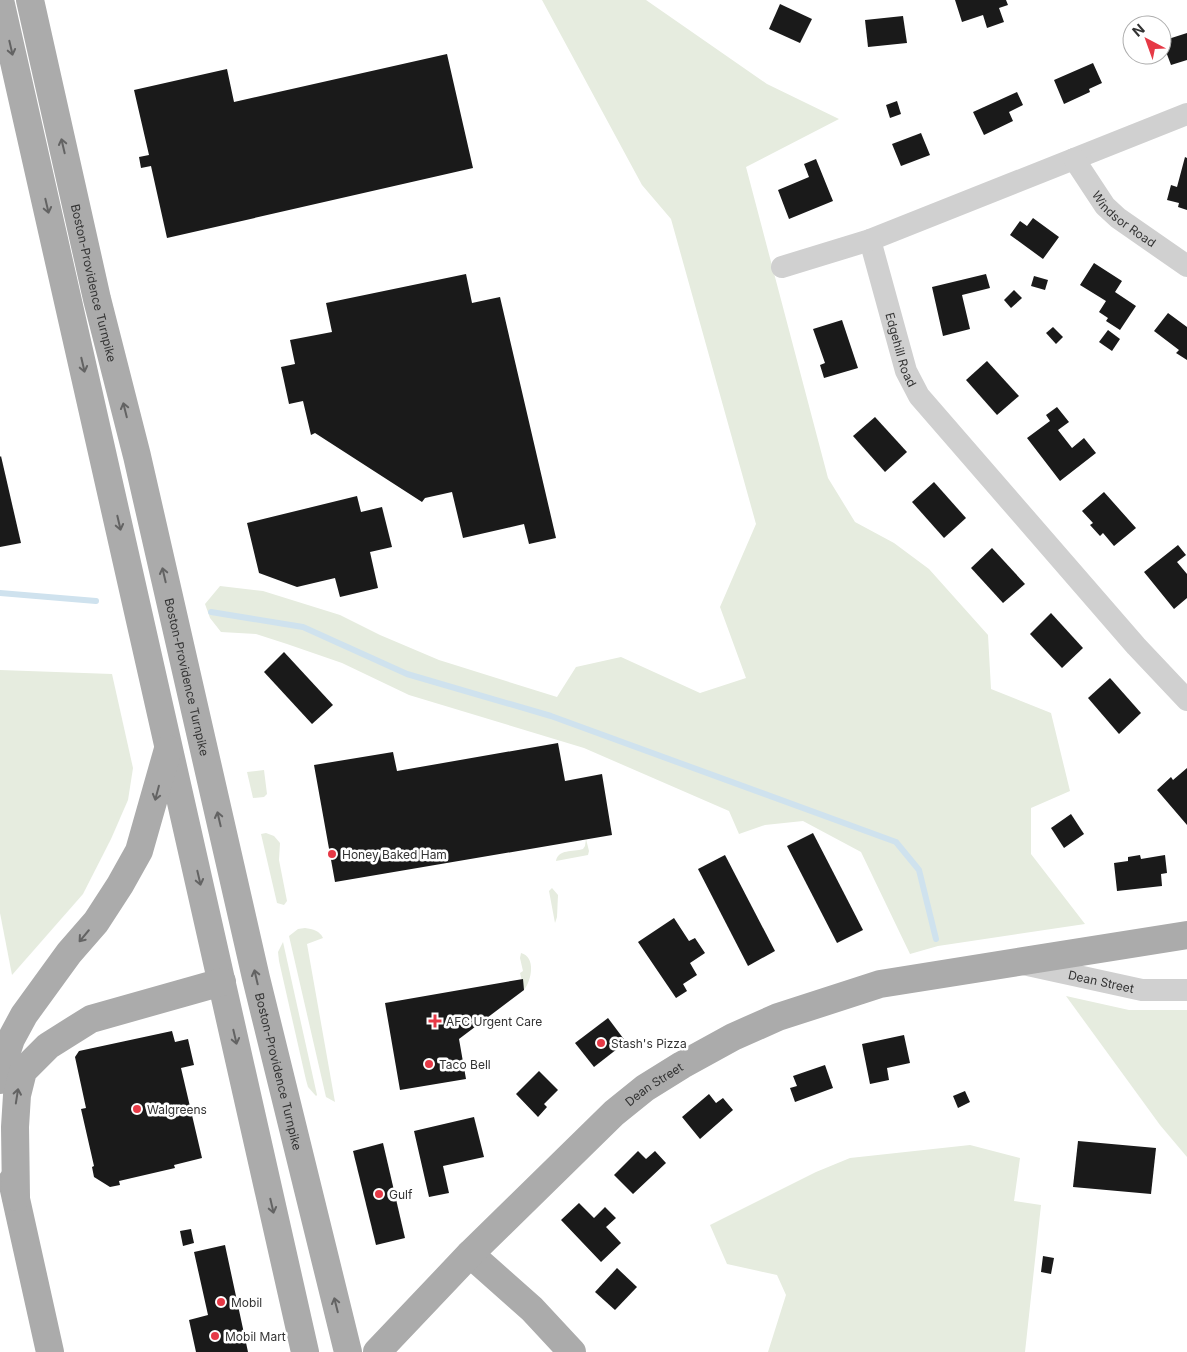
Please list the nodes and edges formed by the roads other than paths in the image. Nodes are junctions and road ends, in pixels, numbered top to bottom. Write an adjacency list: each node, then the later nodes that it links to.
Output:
1 (0, 0): 9 (main road, one-way to 9)
2 (30, 0): 20 (main road, Boston-Providence Turnpike, one-way to 2)
3 (1187, 114): 4 (street)
4 (1074, 159): 5 (street); 6 (street, Windsor Road)
5 (870, 240): 7 (street); 8 (street, Edgehill Road)
6 (1187, 266)
7 (782, 267)
8 (1187, 700)
9 (169, 746): 12 (main road, one-way to 12); 14 (main road, one-way to 14)
10 (1187, 935): 11 (main road, Dean Street)
11 (1016, 962): 13 (street, Dean Street); 17 (main road, Dean Street)
12 (222, 982): 16 (main road, one-way to 12); 19 (main road, one-way to 19)
13 (1187, 990)
14 (0, 1080)
15 (0, 1123): 16 (main road)
16 (16, 1197): 18 (main road)
17 (470, 1254): 21 (main road, Dean Street); 22 (main road)
18 (50, 1352)
19 (305, 1352)
20 (348, 1352)
21 (378, 1352)
22 (572, 1352)

